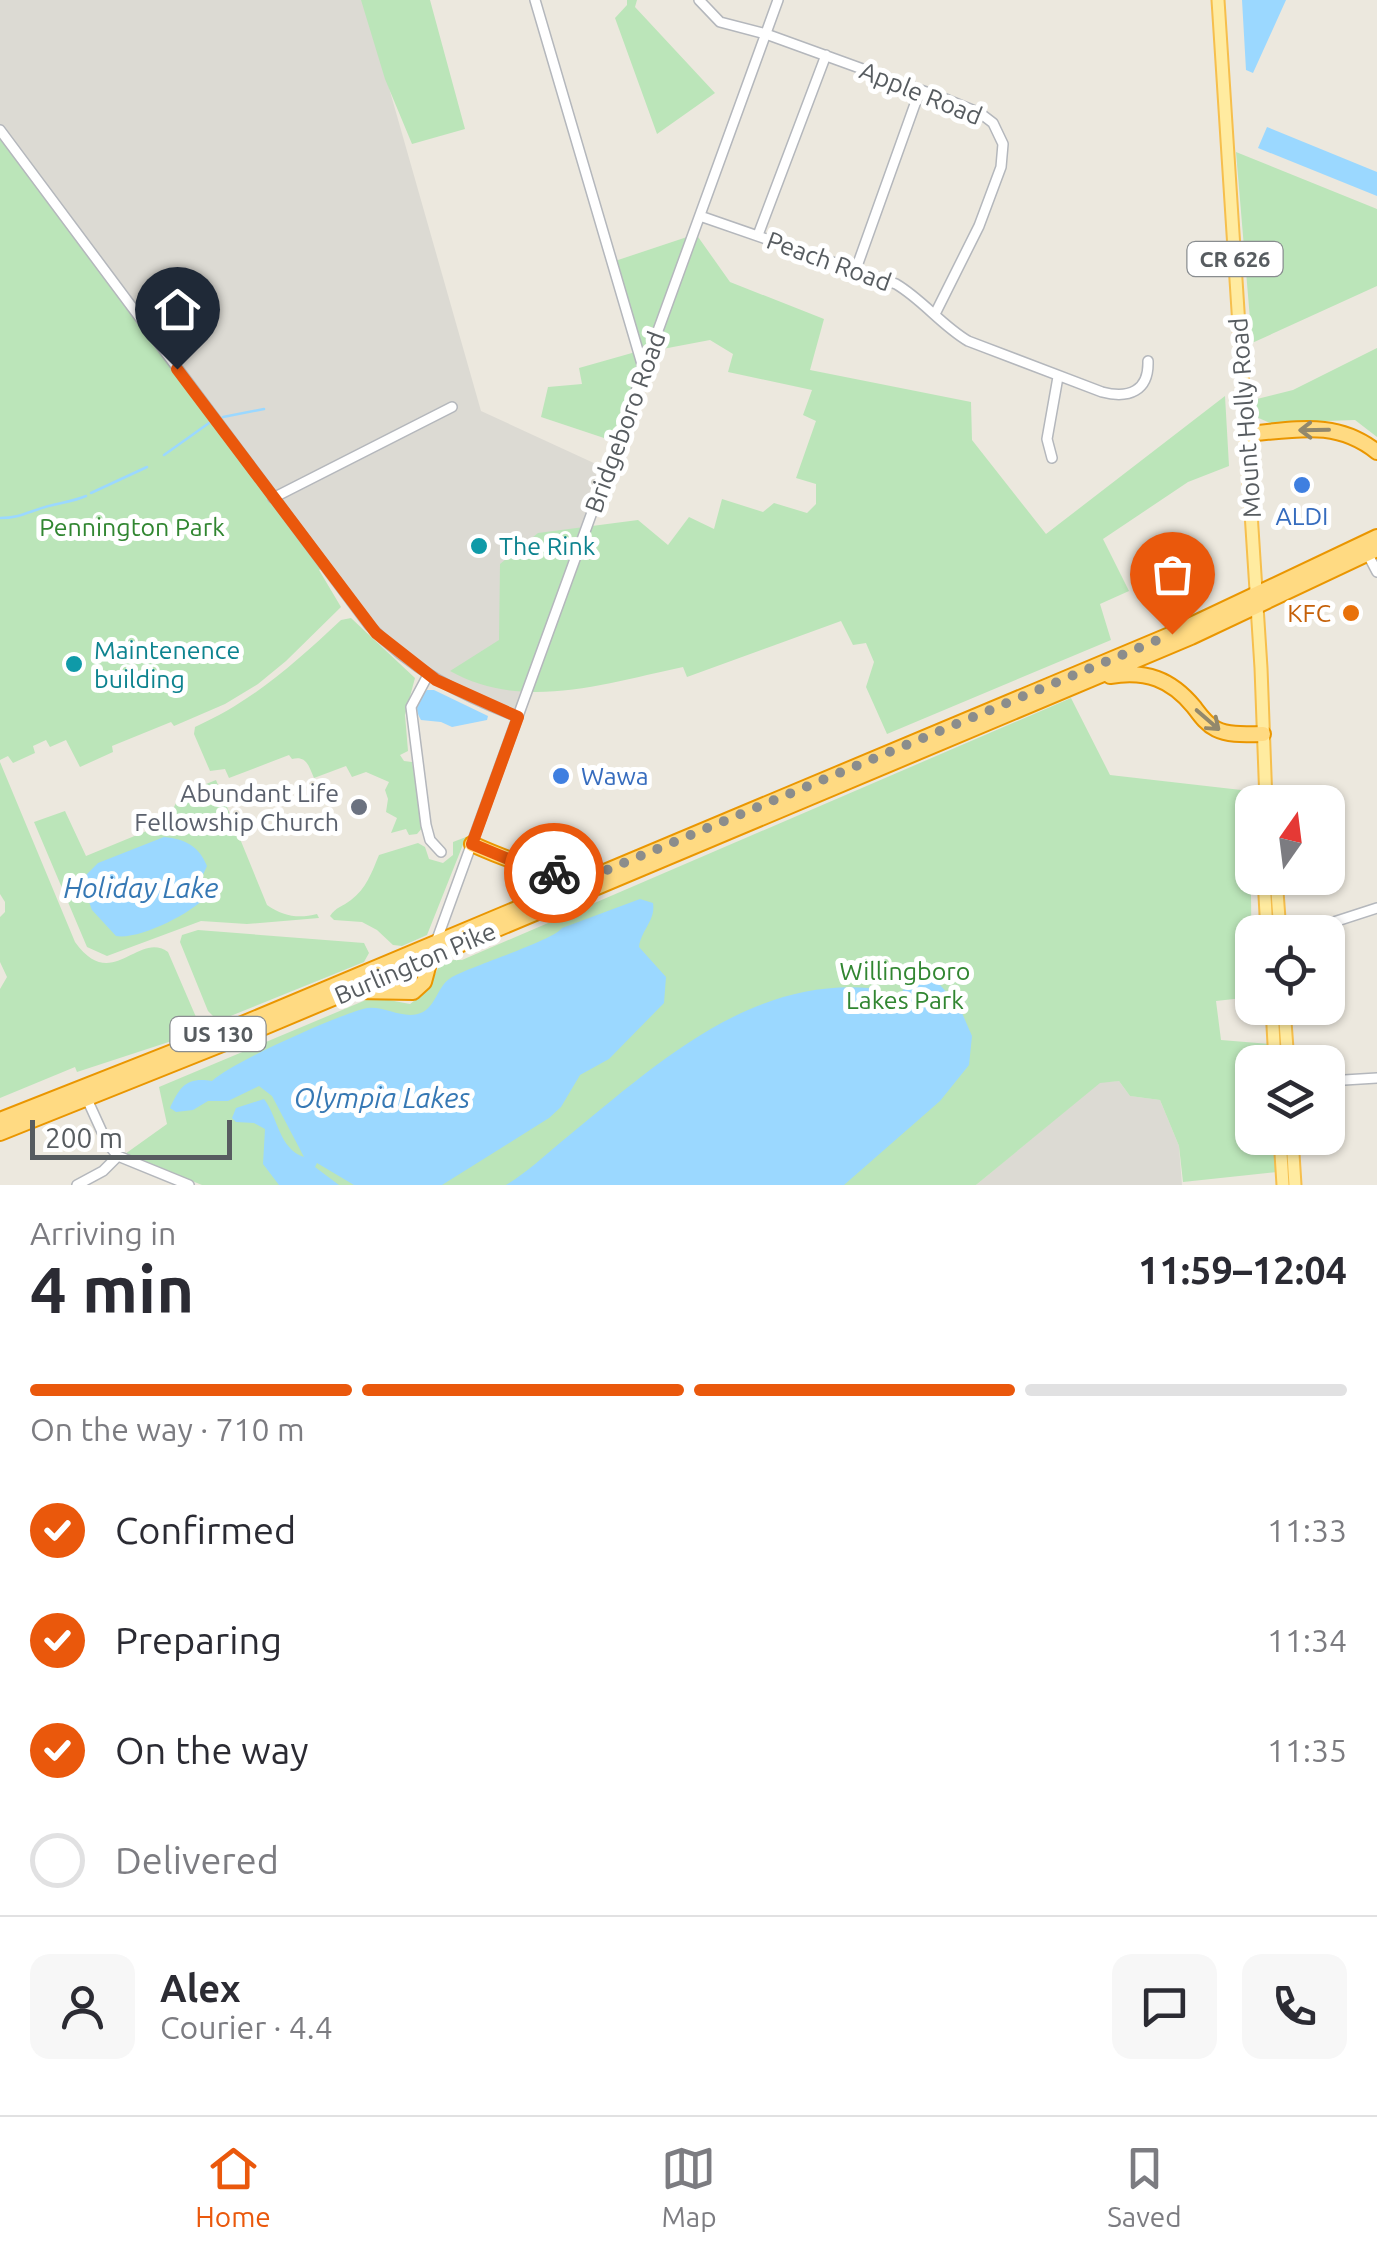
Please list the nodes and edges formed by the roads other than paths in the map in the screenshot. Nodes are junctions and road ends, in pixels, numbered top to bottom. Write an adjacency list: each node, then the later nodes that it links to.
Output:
1 (535, 0): 14 (street)
2 (699, 0): 5 (street, Apple Road)
3 (778, 0): 5 (street, Bridgeboro Road)
4 (1218, 0): 17 (main road, Mount Holly Road / CR 626)
5 (766, 34): 6 (street, Apple Road); 9 (street, Bridgeboro Road)
6 (826, 55): 7 (street, Apple Road); 10 (street)
7 (920, 90): 11 (street); 12 (street, Apple Road)
8 (0, 130): 20 (street)
9 (700, 216): 10 (street, Peach Road); 14 (street, Bridgeboro Road)
10 (758, 235): 11 (street, Peach Road)
11 (856, 269): 12 (street, Peach Road)
12 (935, 314): 15 (street, Peach Road)
13 (1148, 361): 15 (street, Peach Road)
14 (644, 371): 27 (street, Bridgeboro Road)
15 (1058, 377): 19 (street)
16 (452, 407): 20 (street)
17 (1246, 434): 18 (highway, one-way to 17); 24 (main road, Mount Holly Road / CR 626)
18 (1377, 452)
19 (1052, 458)
20 (273, 498): 25 (street)
21 (1377, 537): 24 (highway, Burlington Pike / US 130)
22 (1372, 551): 23 (street); 24 (highway, Burlington Pike / US 130)
23 (1377, 572)
24 (1256, 602): 26 (highway, Burlington Pike / US 130); 28 (main road, CR 626); 32 (highway, Burlington Pike / US 130)
25 (428, 675): 27 (street); 31 (street)
26 (1095, 677): 28 (highway, one-way to 28); 35 (highway, Burlington Pike / US 130)
27 (518, 717): 30 (street, Bridgeboro Road)
28 (1263, 734): 29 (main road, CR 626)
29 (1265, 785)
30 (472, 844): 32 (highway); 35 (street, Bridgeboro Road)
31 (441, 852)
32 (602, 872): 35 (highway, Burlington Pike / US 130)
33 (1377, 908): 34 (street)
34 (1345, 918)
35 (433, 950): 36 (highway, Burlington Pike / US 130); 36 (highway); 40 (highway, Burlington Pike / US 130)
36 (346, 992): 39 (highway, Burlington Pike / US 130)
37 (1377, 1078): 38 (street)
38 (1345, 1080)
39 (87, 1099): 41 (highway, Burlington Pike / US 130); 44 (street)
40 (0, 1120)
41 (0, 1133)
42 (1281, 1155): 47 (main road)
43 (1293, 1155): 48 (main road)
44 (118, 1156): 45 (street); 46 (street)
45 (77, 1185)
46 (189, 1185)
47 (1282, 1185)
48 (1295, 1185)

